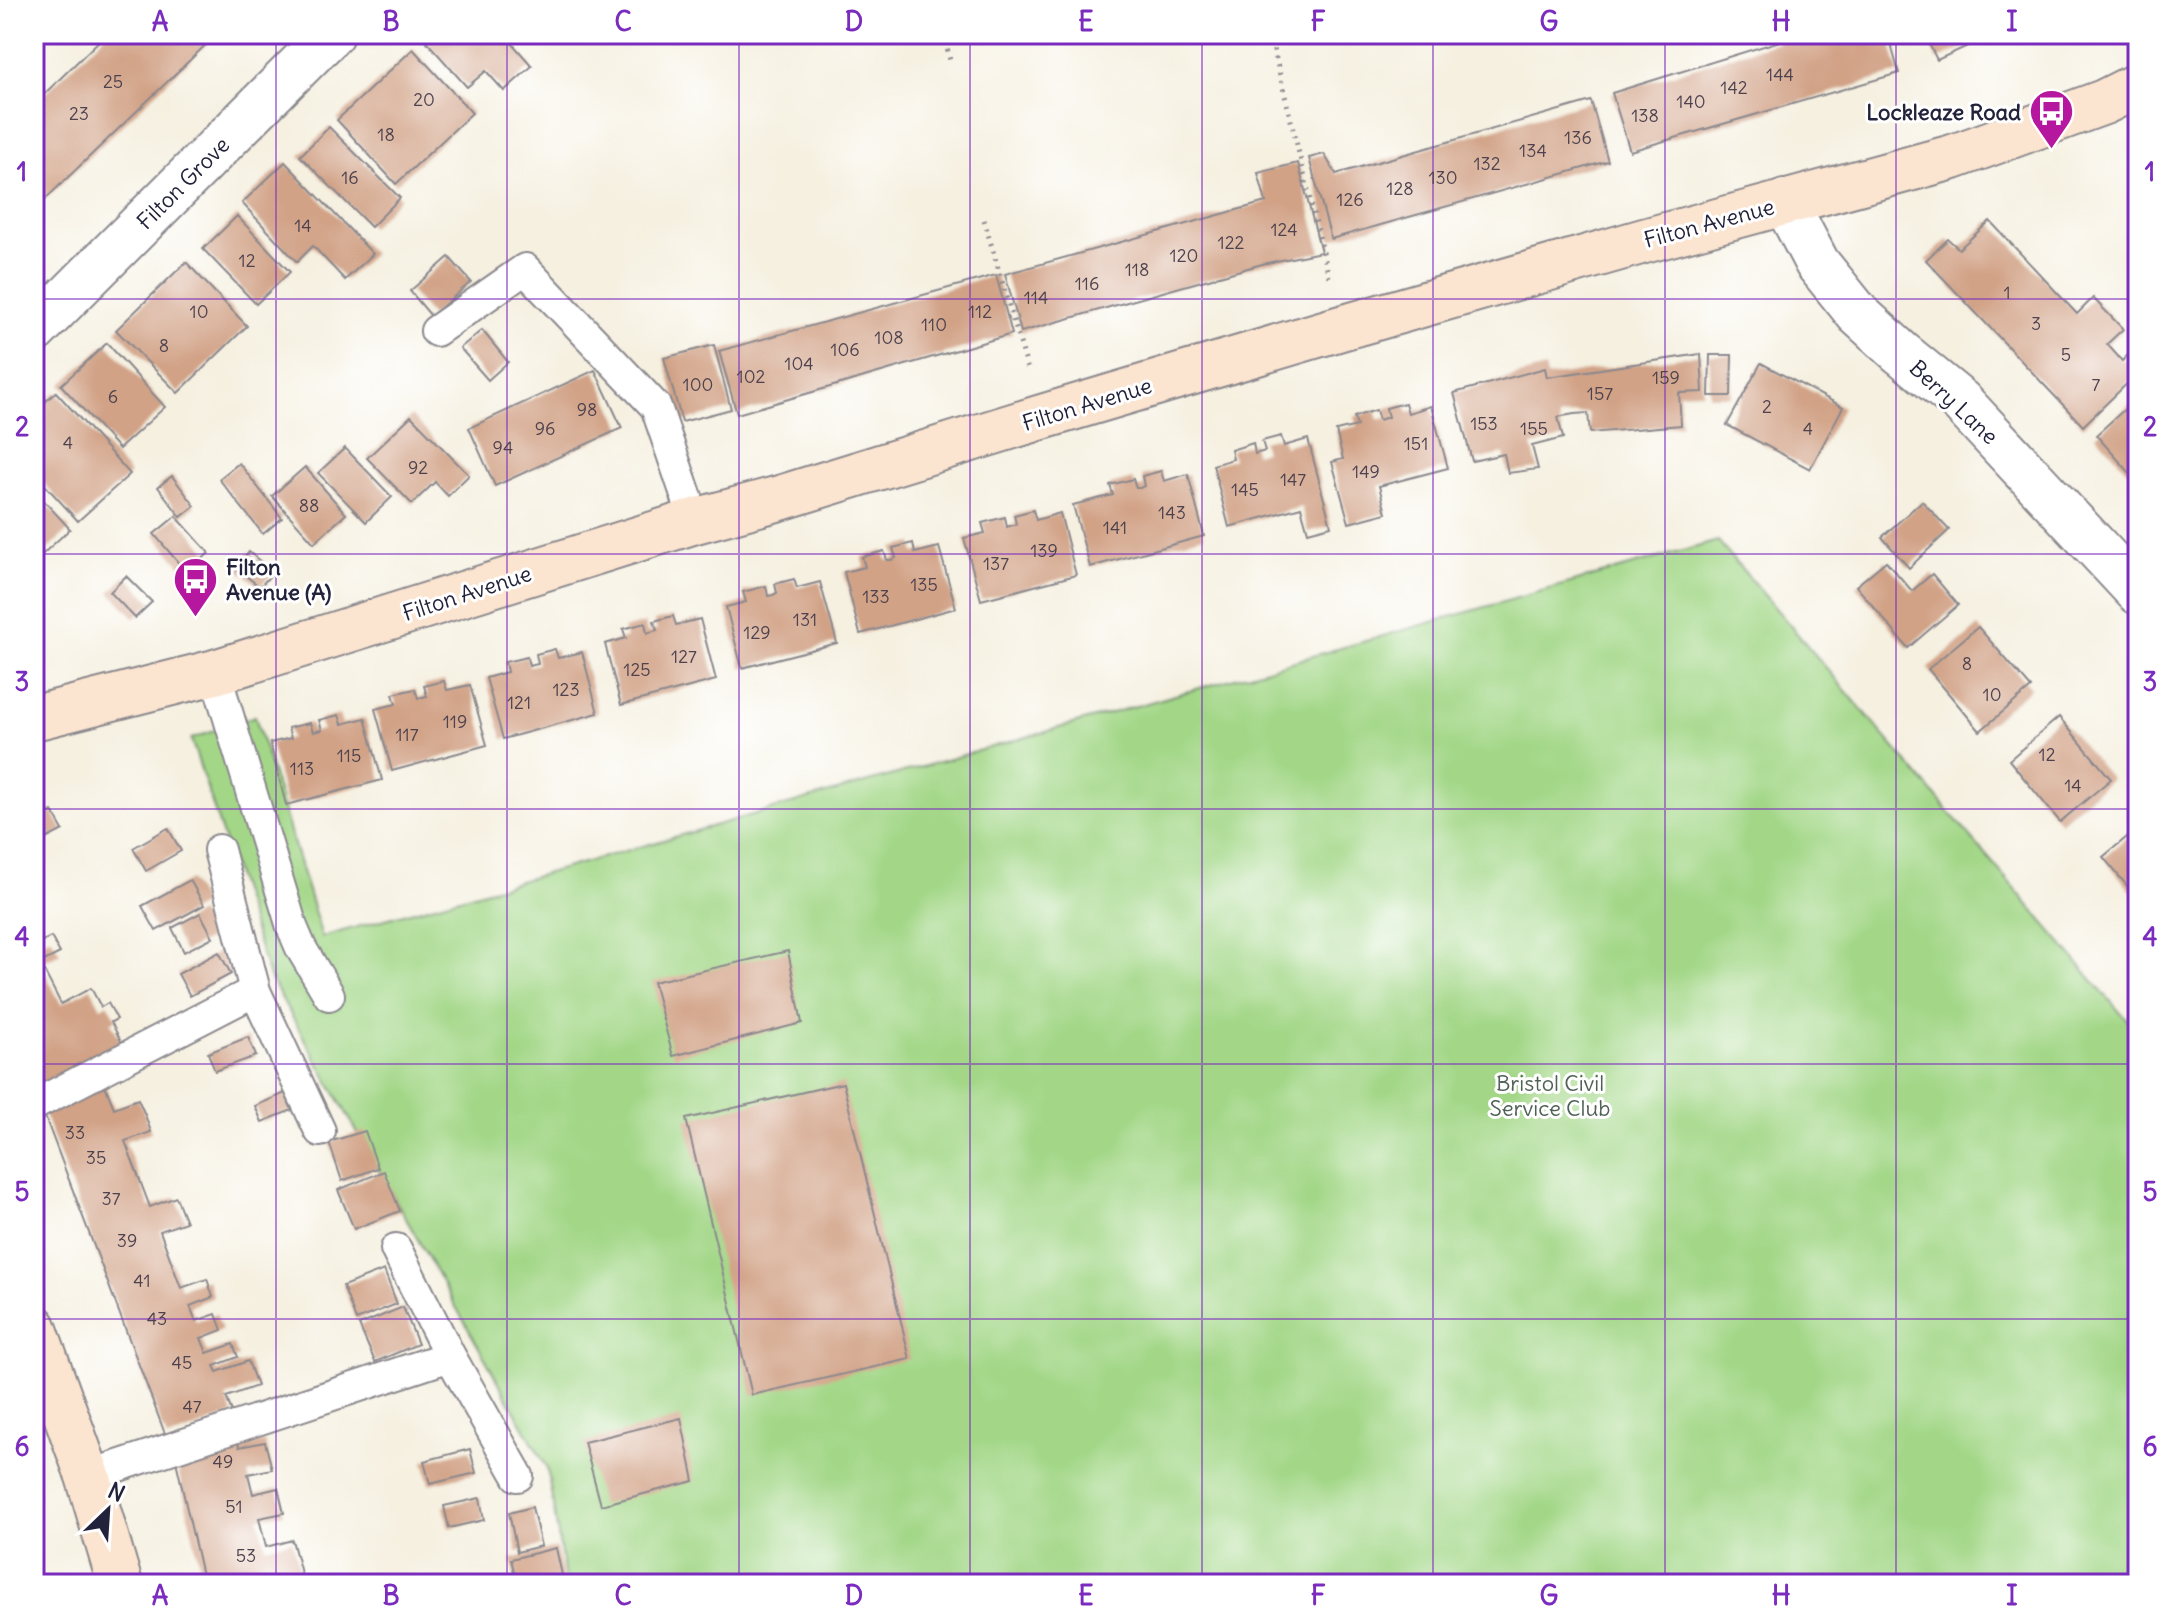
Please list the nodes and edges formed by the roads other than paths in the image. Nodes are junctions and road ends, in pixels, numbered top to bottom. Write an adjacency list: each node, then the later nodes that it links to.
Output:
1 (331, 34): 4 (street, Filton Grove)
2 (2138, 85): 3 (street, Filton Avenue)
3 (1785, 202): 6 (street, Filton Avenue); 7 (street, Berry Lane)
4 (34, 331)
5 (436, 331): 6 (lane)
6 (695, 521): 8 (street, Filton Avenue)
7 (2138, 592)
8 (215, 672): 9 (street, Filton Avenue); 12 (lane)
9 (34, 718)
10 (219, 850): 11 (lane)
11 (255, 991): 13 (lane); 14 (lane)
12 (329, 995)
13 (34, 1105)
14 (320, 1131)
15 (396, 1249): 17 (lane)
16 (34, 1327): 18 (street)
17 (450, 1356): 18 (lane); 19 (lane)
18 (88, 1476): 20 (street)
19 (518, 1476)
20 (120, 1584)

